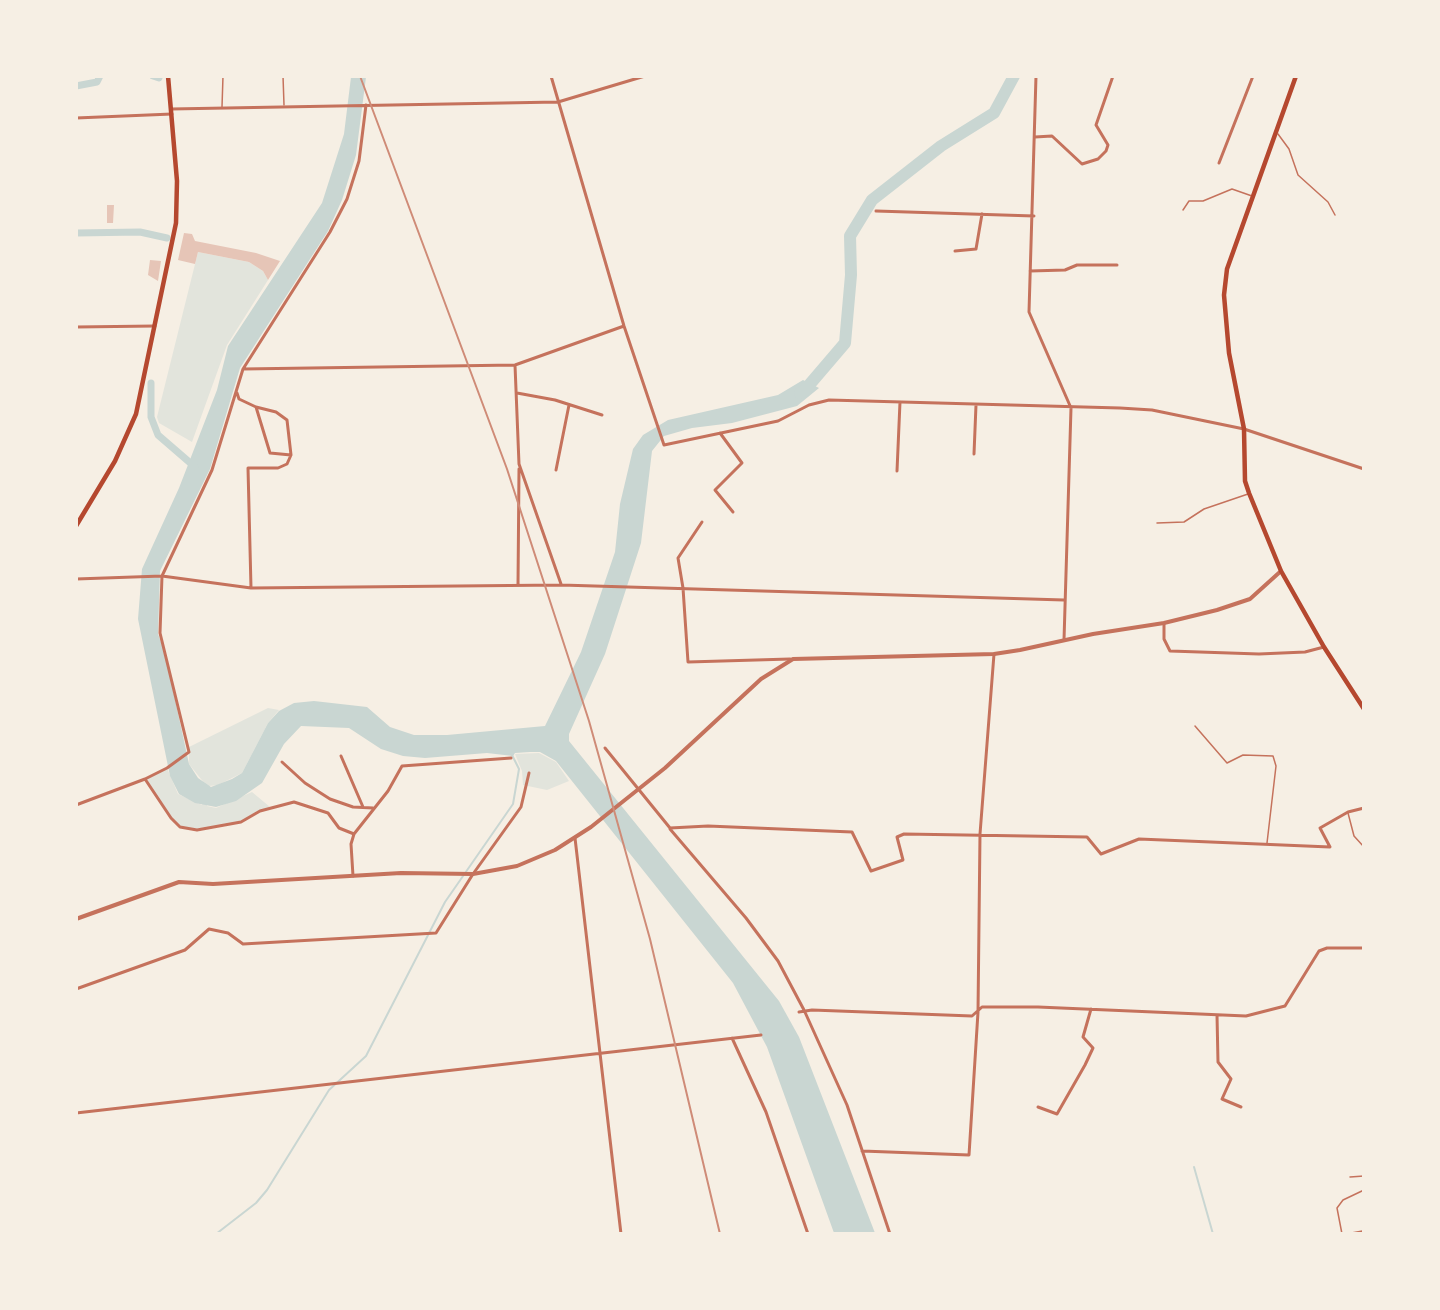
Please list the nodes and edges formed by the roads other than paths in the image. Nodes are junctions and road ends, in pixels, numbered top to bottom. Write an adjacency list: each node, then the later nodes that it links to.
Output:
1 (168, 76): 14 (main road)
2 (223, 76): 13 (lane)
3 (283, 76): 11 (lane)
4 (551, 76): 10 (street)
5 (645, 76): 10 (street)
6 (1036, 76): 17 (street)
7 (1113, 76): 17 (street)
8 (1252, 76): 18 (street)
9 (1296, 76): 16 (main road)
10 (558, 102): 12 (street); 29 (street)
11 (284, 105): 12 (street); 13 (street)
12 (365, 105): 32 (street)
13 (222, 107): 14 (street)
14 (171, 112): 15 (street); 28 (main road)
15 (76, 118)
16 (1275, 131): 19 (main road); 23 (lane)
17 (1035, 137): 24 (street)
18 (1219, 163)
19 (1253, 196): 20 (lane); 41 (main road)
20 (1183, 210)
21 (876, 211): 22 (street)
22 (982, 214): 24 (street); 25 (street)
23 (1335, 214)
24 (1034, 216): 27 (street)
25 (955, 251)
26 (1117, 265): 27 (street)
27 (1030, 271): 39 (street)
28 (155, 326): 30 (street); 53 (main road)
29 (624, 326): 31 (street); 42 (street)
30 (76, 327)
31 (515, 365): 32 (street); 34 (street)
32 (243, 369): 33 (street)
33 (236, 392): 38 (street); 55 (street)
34 (517, 393): 37 (street); 45 (street)
35 (900, 402): 36 (street); 42 (street); 48 (street)
36 (976, 404): 39 (street); 43 (street)
37 (570, 405): 40 (street); 46 (street)
38 (256, 407): 44 (street); 44 (street)
39 (1071, 408): 41 (street); 61 (street)
40 (602, 415)
41 (1244, 429): 47 (street); 49 (main road)
42 (720, 432): 50 (street)
43 (974, 454)
44 (291, 455): 59 (street)
45 (519, 464): 57 (street); 58 (street)
46 (556, 470)
47 (1364, 470)
48 (897, 471)
49 (1249, 493): 52 (lane); 54 (main road)
50 (733, 512)
51 (702, 522): 60 (street)
52 (1157, 523)
53 (76, 526)
54 (1281, 571): 62 (street); 64 (main road)
55 (161, 576): 56 (street); 59 (street); 75 (street)
56 (76, 579)
57 (518, 585): 58 (street); 59 (street)
58 (561, 585): 60 (street)
59 (251, 588)
60 (683, 588): 61 (street); 66 (street)
61 (1064, 600): 63 (street)
62 (1164, 623): 63 (street); 64 (street)
63 (1064, 640): 65 (street)
64 (1324, 647): 67 (main road)
65 (994, 654): 66 (street); 84 (street)
66 (793, 659): 76 (street)
67 (1362, 701): 68 (main road)
68 (1364, 709)
69 (1195, 726): 86 (lane)
70 (605, 748): 76 (street)
71 (341, 756): 78 (street)
72 (511, 758): 79 (street)
73 (282, 762): 78 (street)
74 (529, 773): 88 (street)
75 (145, 779): 77 (street); 83 (street)
76 (637, 790): 82 (street); 85 (street)
77 (76, 805)
78 (363, 807): 79 (street)
79 (373, 808): 83 (street)
80 (1364, 808): 81 (street)
81 (1348, 812): 86 (street); 87 (lane)
82 (670, 828): 84 (street); 96 (street)
83 (354, 834): 89 (street)
84 (980, 834): 86 (street); 98 (street)
85 (575, 838): 88 (street); 102 (street)
86 (1267, 844)
87 (1364, 847)
88 (473, 874): 89 (street); 94 (street)
89 (352, 876): 92 (street)
90 (1364, 911): 91 (lane)
91 (1363, 918)
92 (76, 919)
93 (1364, 948): 99 (street)
94 (76, 989)
95 (1091, 1008): 98 (street); 99 (street); 103 (street)
96 (804, 1010): 97 (street); 98 (street); 106 (street)
97 (799, 1012)
98 (978, 1012): 106 (street)
99 (1217, 1015): 104 (street)
100 (761, 1035): 101 (street)
101 (732, 1038): 102 (street); 112 (street)
102 (600, 1052): 105 (street); 111 (street)
103 (1038, 1107)
104 (1241, 1107)
105 (76, 1113)
106 (862, 1151): 113 (street)
107 (1364, 1176): 108 (lane)
108 (1350, 1177)
109 (1364, 1190): 114 (lane)
110 (1364, 1232): 115 (street)
111 (621, 1233)
112 (808, 1233)
113 (890, 1233)
114 (1342, 1233)
115 (1353, 1233)

